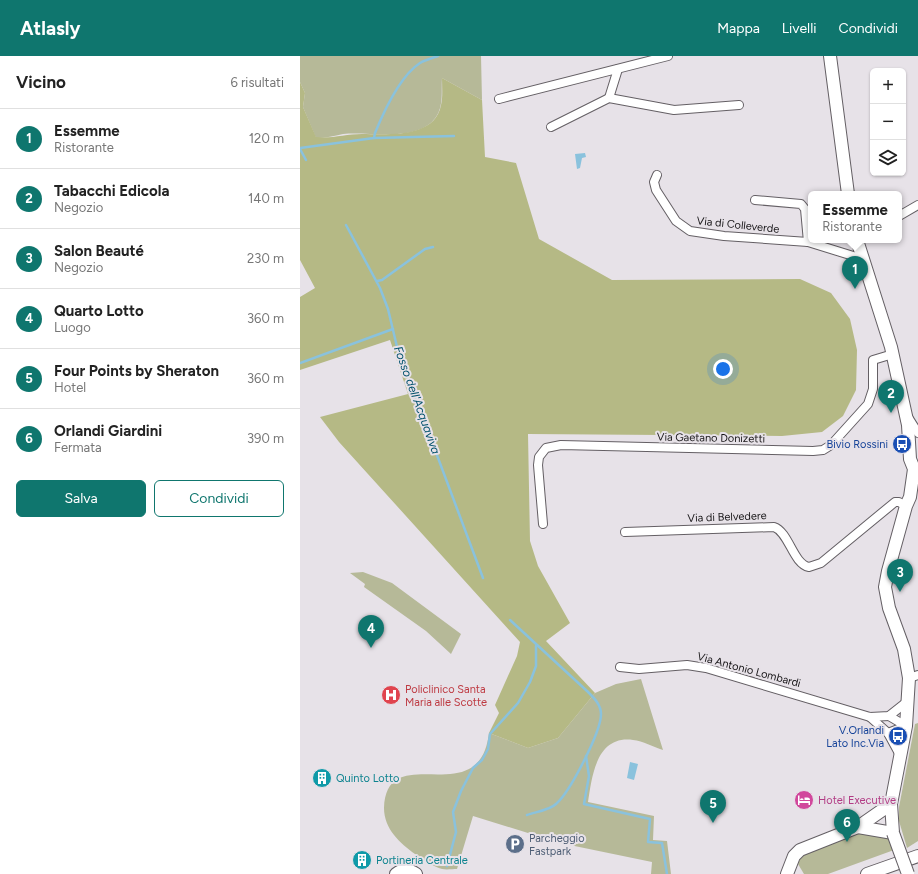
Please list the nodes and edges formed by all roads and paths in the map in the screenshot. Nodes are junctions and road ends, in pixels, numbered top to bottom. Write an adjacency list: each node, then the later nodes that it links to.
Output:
1 (668, 56): 3 (street)
2 (830, 56): 9 (street)
3 (618, 69): 4 (street); 5 (street)
4 (609, 98): 6 (street); 7 (street)
5 (499, 99)
6 (739, 105)
7 (551, 127)
8 (657, 175): 13 (street, Via di Colleverde)
9 (848, 191)
10 (755, 200): 13 (street)
11 (918, 205): 12 (street)
12 (902, 214)
13 (808, 242)
14 (811, 243): 16 (street, Via di Colleverde)
15 (858, 243): 16 (street)
16 (863, 259): 17 (street)
17 (893, 354): 18 (street); 23 (street, Via Gaetano Donizetti)
18 (906, 413): 19 (street); 20 (street)
19 (918, 433)
20 (915, 459): 21 (street); 22 (street)
21 (916, 479): 22 (street)
22 (906, 506): 24 (street, Via di Belvedere); 26 (street)
23 (543, 524)
24 (624, 532)
25 (620, 667): 29 (street, Via Antonio Lombardi)
26 (914, 677): 27 (street)
27 (908, 701): 28 (street); 30 (street)
28 (889, 716): 29 (street, Via Antonio Lombardi); 30 (street)
29 (870, 717): 31 (street, Via Antonio Lombardi)
30 (906, 726): 31 (street); 32 (street)
31 (888, 733): 32 (street, Via Antonio Lombardi)
32 (900, 755): 33 (street)
33 (891, 804): 34 (street); 35 (street)
34 (858, 827): 35 (street); 37 (street)
35 (893, 833): 43 (street, bridge)
36 (917, 856): 42 (street)
37 (792, 860): 40 (street); 41 (street)
38 (396, 874): 39 (street)
39 (416, 874)
40 (787, 874)
41 (795, 874)
42 (867, 874)
43 (908, 874)

